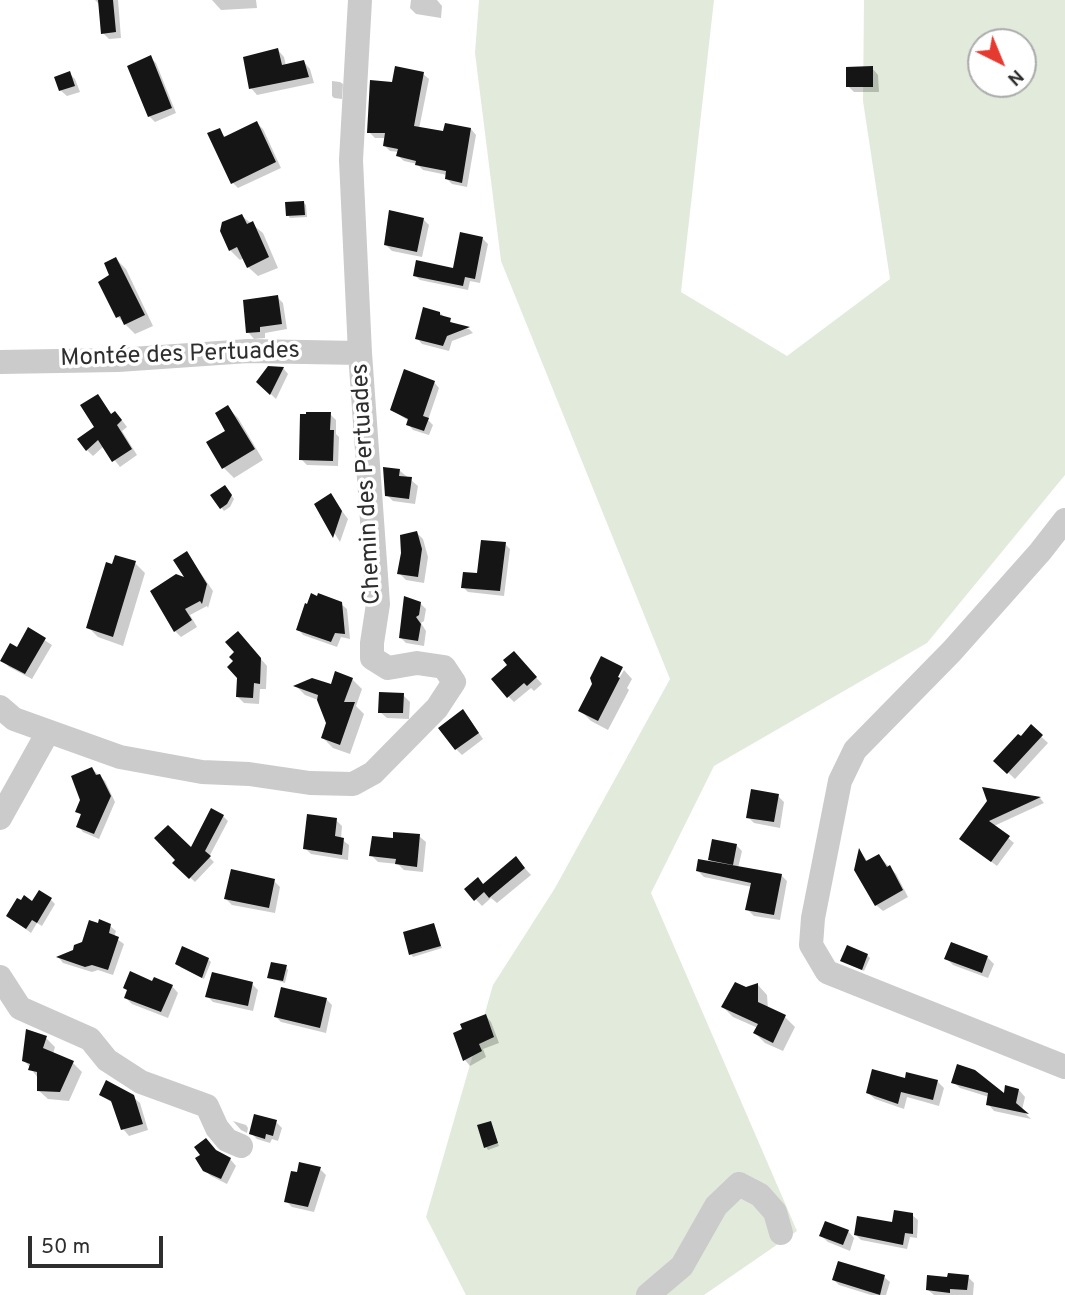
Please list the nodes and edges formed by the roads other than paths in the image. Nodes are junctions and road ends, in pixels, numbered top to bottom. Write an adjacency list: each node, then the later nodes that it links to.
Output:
1 (360, 0): 2 (street, Chemin des Pertuades)
2 (360, 352): 3 (street, Montée des Pertuades); 6 (street, Chemin des Pertuades)
3 (0, 362)
4 (1065, 520): 9 (street)
5 (0, 707): 6 (street, Chemin des Pertuades)
6 (48, 732): 7 (street)
7 (0, 818)
8 (0, 976): 10 (street)
9 (1065, 1067)
10 (241, 1146)
11 (781, 1233): 12 (street)
12 (648, 1295)

